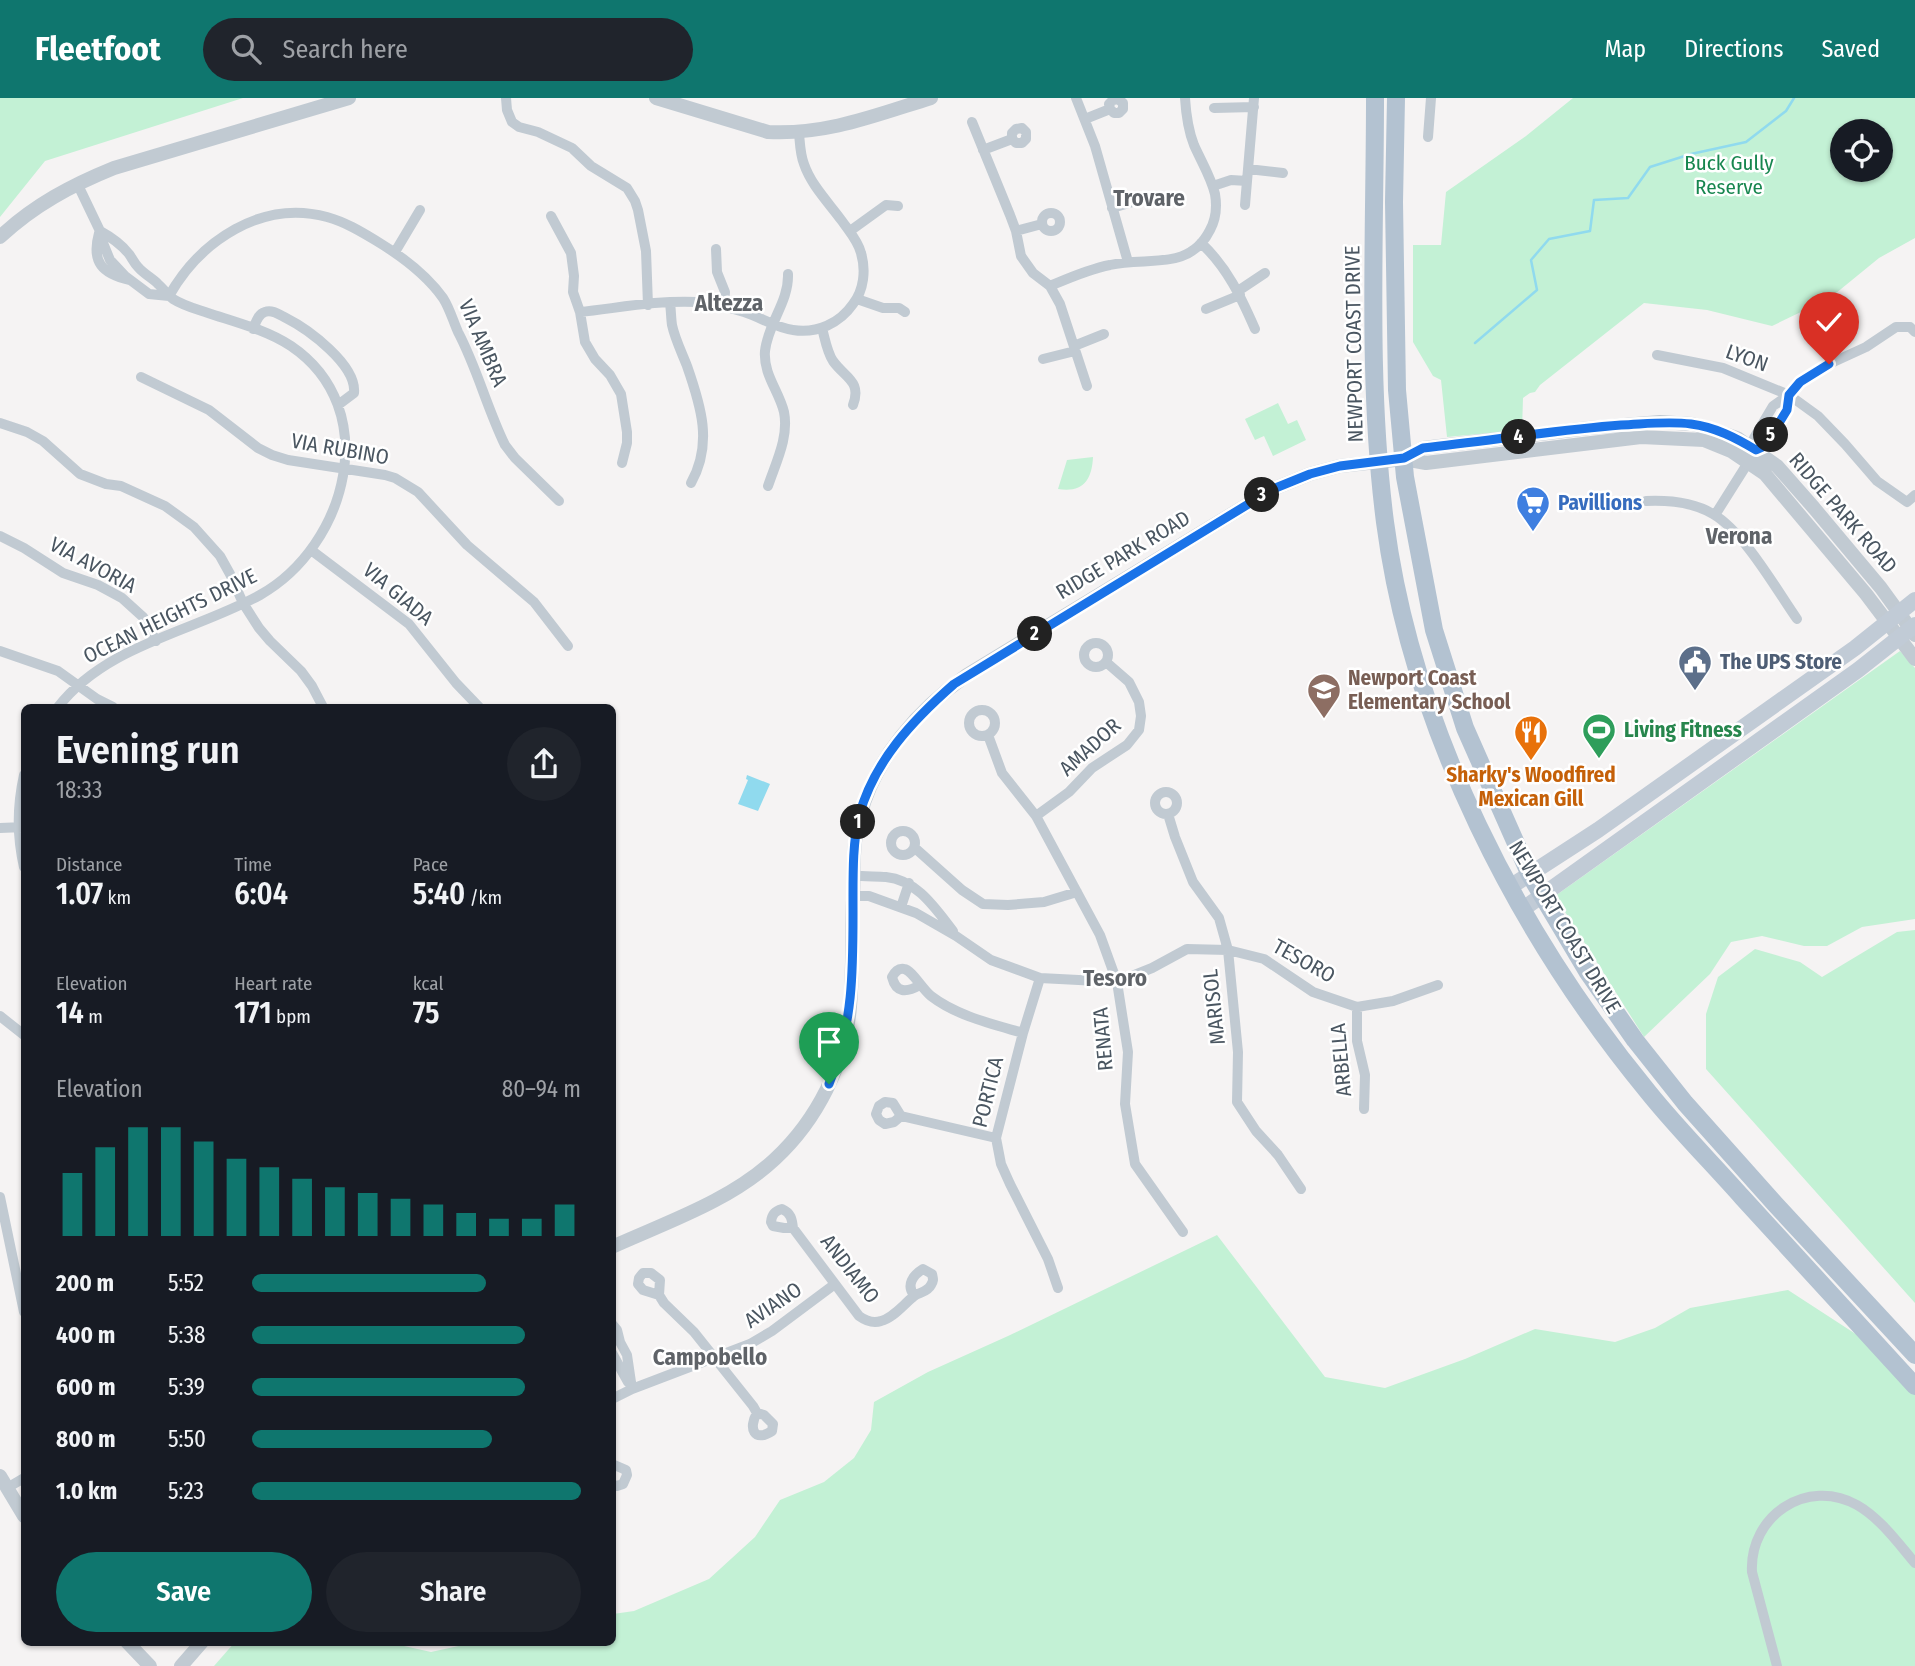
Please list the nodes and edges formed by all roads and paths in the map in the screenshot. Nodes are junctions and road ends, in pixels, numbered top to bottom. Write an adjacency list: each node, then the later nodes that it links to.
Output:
1 (349, 98): 21 (street)
2 (506, 98): 45 (street)
3 (656, 98): 15 (street)
4 (931, 98): 15 (street)
5 (1076, 98): 13 (street)
6 (1185, 98): 22 (street)
7 (1375, 98): 67 (main road, NEWPORT COAST DRIVE)
8 (1396, 98): 66 (main road, NEWPORT COAST DRIVE)
9 (1431, 98): 16 (street)
10 (1254, 103): 11 (street); 20 (street)
11 (1214, 108)
12 (1110, 110): 13 (street)
13 (1085, 119): 26 (street)
14 (972, 122): 18 (street)
15 (799, 133): 31 (street)
16 (1428, 136)
17 (1012, 139): 18 (street)
18 (983, 150): 32 (street)
19 (1283, 173): 20 (street)
20 (1248, 175): 22 (street); 24 (street)
21 (77, 183): 30 (street, OCEAN HEIGHTS DRIVE); 33 (street)
22 (1213, 187): 34 (street)
23 (1143, 199): 26 (street)
24 (1245, 205)
25 (898, 206): 31 (street)
26 (1112, 208): 37 (street)
27 (420, 210): 36 (street)
28 (551, 216): 48 (street)
29 (1042, 224): 32 (street)
30 (100, 231): 42 (street, OCEAN HEIGHTS DRIVE); 42 (street, OCEAN HEIGHTS DRIVE)
31 (850, 231): 43 (street)
32 (1016, 231): 40 (street)
33 (0, 237)
34 (1201, 243): 37 (street); 41 (street)
35 (716, 249): 46 (street)
36 (395, 252): 42 (street, VIA AMBRA); 73 (street, VIA AMBRA)
37 (1128, 262): 40 (street)
38 (1265, 273): 41 (street)
39 (788, 274): 50 (street)
40 (1050, 286): 56 (street)
41 (1239, 293): 47 (street); 53 (street)
42 (169, 296): 52 (street, OCEAN HEIGHTS DRIVE)
43 (857, 299): 49 (street); 51 (street)
44 (670, 303): 45 (street); 46 (street); 70 (street)
45 (648, 304): 48 (street)
46 (724, 306): 50 (street)
47 (1206, 309)
48 (580, 312): 68 (street)
49 (905, 312)
50 (774, 324): 51 (street); 71 (street)
51 (822, 328): 63 (street)
52 (253, 329): 62 (street, OCEAN HEIGHTS DRIVE); 62 (street)
53 (1255, 329)
54 (1912, 329): 61 (street)
55 (1104, 334): 56 (street)
56 (1074, 349): 58 (street); 60 (street)
57 (1657, 355): 61 (street, LYON)
58 (1043, 359)
59 (141, 377): 69 (street, VIA RUBINO)
60 (1087, 386)
61 (1789, 395): 65 (street); 72 (street, LYON)
62 (338, 405): 69 (street, OCEAN HEIGHTS DRIVE)
63 (853, 405)
64 (0, 423): 80 (street)
65 (1752, 456): 66 (street, RIDGE PARK ROAD); 75 (street); 81 (street, RIDGE PARK ROAD)
66 (1404, 458): 67 (street, RIDGE PARK ROAD); 103 (main road, NEWPORT COAST DRIVE)
67 (1380, 461): 102 (street, RIDGE PARK ROAD); 105 (main road, NEWPORT COAST DRIVE)
68 (622, 463)
69 (344, 468): 78 (street, OCEAN HEIGHTS DRIVE); 85 (street, VIA RUBINO)
70 (691, 483)
71 (768, 485)
72 (1911, 498)
73 (559, 501)
74 (1646, 501): 75 (street)
75 (1715, 515): 82 (street)
76 (0, 527): 77 (street, VIA AVORIA)
77 (0, 535): 84 (street, VIA AVORIA)
78 (312, 551): 80 (street, OCEAN HEIGHTS DRIVE); 93 (street, VIA GIADA)
79 (1915, 600): 81 (main road)
80 (243, 603): 84 (street, OCEAN HEIGHTS DRIVE); 92 (street)
81 (1894, 618): 83 (street, RIDGE PARK ROAD); 103 (main road)
82 (1797, 619)
83 (1910, 631): 87 (street, RIDGE PARK ROAD); 107 (main road)
84 (156, 641): 89 (street, OCEAN HEIGHTS DRIVE)
85 (568, 646)
86 (0, 651): 89 (street)
87 (1915, 659)
88 (1106, 662): 98 (street, AMADOR)
89 (76, 685): 90 (street, OCEAN HEIGHTS DRIVE); 91 (street)
90 (60, 704)
91 (107, 704)
92 (321, 704)
93 (476, 704)
94 (988, 735): 98 (street, RENATA)
95 (21, 793): 96 (street)
96 (21, 813)
97 (1168, 814): 112 (street, MARISOL)
98 (1036, 816): 106 (street, RENATA)
99 (21, 827): 100 (street)
100 (0, 828)
101 (915, 848): 106 (street)
102 (853, 875): 104 (street); 108 (street, RIDGE PARK ROAD)
103 (1530, 875): 105 (main road); 107 (main road, NEWPORT COAST DRIVE)
104 (909, 883): 109 (street); 111 (street, TESORO)
105 (1510, 887): 110 (main road, NEWPORT COAST DRIVE)
106 (1077, 892): 114 (street, RENATA)
107 (1542, 895): 110 (main road); 135 (main road, NEWPORT COAST DRIVE)
108 (853, 896): 109 (street, TESORO); 128 (street, RIDGE PARK ROAD)
109 (901, 907): 111 (street, TESORO)
110 (1523, 909): 138 (main road, NEWPORT COAST DRIVE)
111 (956, 936): 113 (street, TESORO)
112 (1228, 950): 114 (street, TESORO); 117 (street, TESORO); 124 (street, MARISOL)
113 (1040, 978): 114 (street, TESORO); 120 (street, PORTICA)
114 (1117, 982): 127 (street, RENATA)
115 (919, 985): 120 (street)
116 (1438, 985): 117 (street, TESORO)
117 (1357, 1007): 121 (street, ARBELLA)
118 (0, 1016): 119 (street)
119 (21, 1033)
120 (1023, 1033): 123 (street, PORTICA)
121 (1364, 1109)
122 (901, 1116): 123 (street)
123 (996, 1138): 130 (street, PORTICA)
124 (1301, 1189)
125 (0, 1197): 133 (street)
126 (793, 1228): 129 (street, ANDIAMO)
127 (1182, 1232)
128 (616, 1245)
129 (835, 1284): 132 (street, ANDIAMO); 136 (street, AVIANO)
130 (1058, 1288)
131 (659, 1295): 136 (street)
132 (914, 1295)
133 (21, 1298)
134 (616, 1344): 139 (street)
135 (1915, 1355)
136 (715, 1357): 139 (street, AVIANO); 141 (street)
137 (616, 1360): 139 (street)
138 (1915, 1386)
139 (632, 1389): 140 (street, AVIANO)
140 (616, 1397)
141 (757, 1413)
142 (616, 1466): 145 (street)
143 (21, 1479): 144 (street)
144 (3, 1482): 146 (street)
145 (616, 1486)
146 (21, 1511)
147 (1915, 1563): 152 (street)
148 (131, 1646): 150 (street)
149 (198, 1646): 151 (street)
150 (150, 1666)
151 (181, 1666)
152 (1777, 1666)

